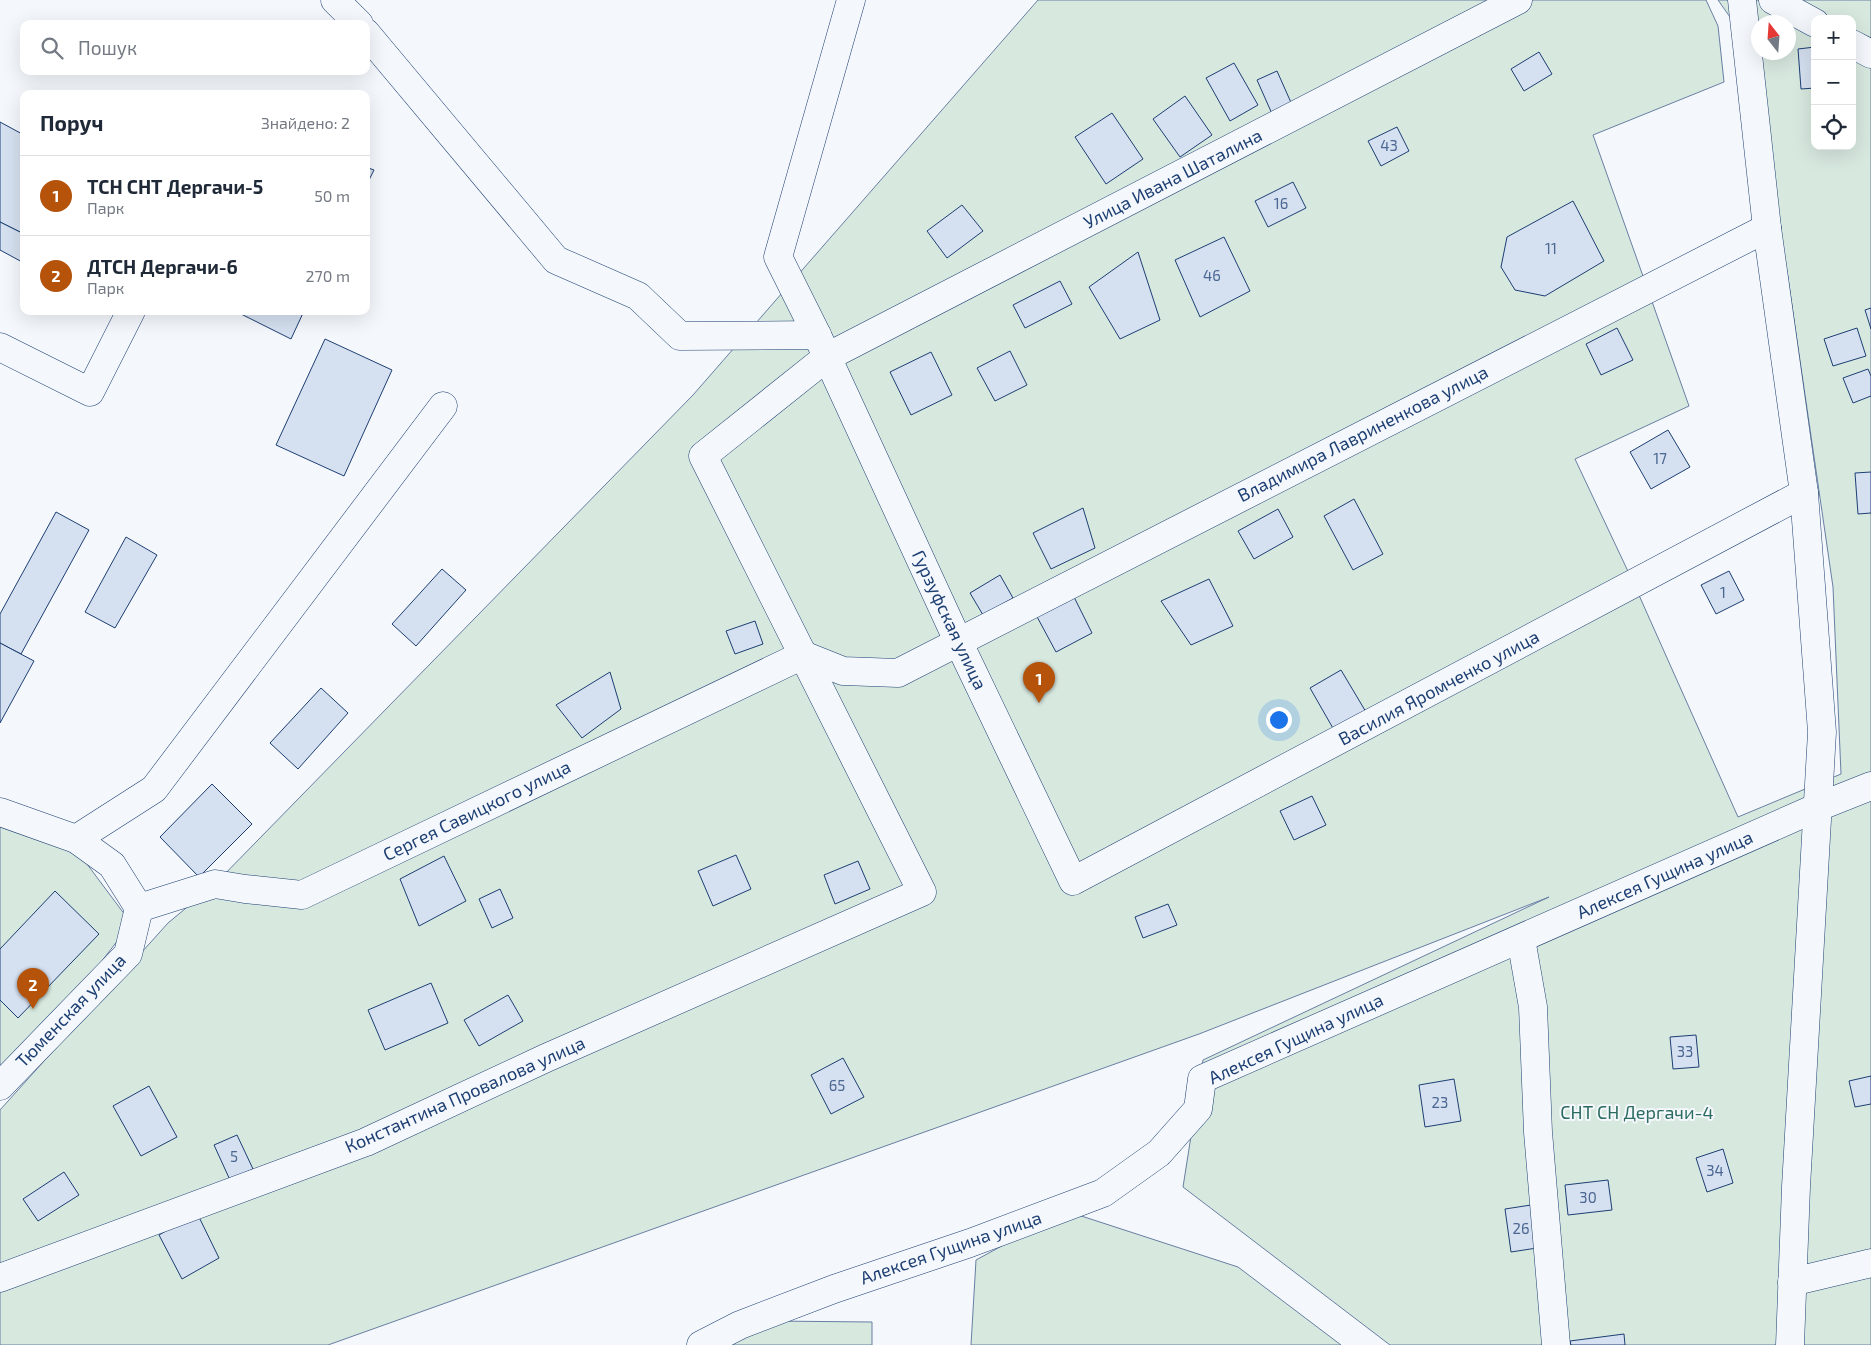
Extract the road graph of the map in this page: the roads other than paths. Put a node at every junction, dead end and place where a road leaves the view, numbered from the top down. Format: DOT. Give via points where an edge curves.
graph roads {
  1 [pos="335,0"];
  2 [pos="851,0"];
  3 [pos="1518,0"];
  4 [pos="1742,0"];
  5 [pos="1773,0"];
  6 [pos="355,20"];
  7 [pos="1811,21"];
  8 [pos="370,38"];
  9 [pos="1856,46"];
  10 [pos="1871,54"];
  11 [pos="1767,228"];
  12 [pos="129,315"];
  13 [pos="822,346"];
  14 [pos="0,348"];
  15 [pos="443,406"];
  16 [pos="1804,493"];
  17 [pos="958,641"];
  18 [pos="803,655"];
  19 [pos="1871,786"];
  20 [pos="1818,807"];
  21 [pos="0,812"];
  22 [pos="76,839"];
  23 [pos="1073,881"];
  24 [pos="138,908"];
  25 [pos="1521,939"];
  26 [pos="0,1086"];
  27 [pos="1871,1263"];
  28 [pos="0,1278"];
  29 [pos="1792,1282"];
  30 [pos="701,1345"];
  31 [pos="1556,1345"];
  32 [pos="1790,1345"];
  1 -- 6 [label="street"];
  2 -- 13 [label="street, Гурзуфская улица" via="778,256"];
  3 -- 13 [label="street, Улица Ивана Шаталина"];
  4 -- 11 [label="street"];
  5 -- 7 [label="street"];
  8 -- 13 [label="street" via="556,260 638,296 680,336"];
  9 -- 10 [label="street"];
  11 -- 16 [label="street"];
  11 -- 17 [label="street, Владимира Лавриненкова улица"];
  12 -- 14 [label="street" via="90,392"];
  13 -- 17 [label="street, Гурзуфская улица"];
  13 -- 18 [label="street, Улица Ивана Шаталина" via="703,456"];
  15 -- 22 [label="street" via="154,790"];
  16 -- 20 [label="street" via="1822,732"];
  16 -- 23 [label="street, Василия Яромченко улица"];
  17 -- 18 [label="street, Владимира Лавриненкова улица" via="898,674 843,672"];
  17 -- 23 [label="street, Гурзуфская улица"];
  18 -- 24 [label="street, Сергея Савицкого улица" via="302,895 215,884"];
  18 -- 28 [label="street, Константина Провалова улица" via="922,892 546,1058 366,1142"];
  19 -- 20 [label="street, Алексея Гущина улица"];
  20 -- 25 [label="street, Алексея Гущина улица"];
  20 -- 29 [label="street"];
  21 -- 22 [label="street"];
  22 -- 24 [label="street" via="112,865"];
  24 -- 26 [label="street, Тюменская улица" via="128,954"];
  25 -- 30 [label="street, Алексея Гущина улица" via="1202,1080 1198,1109 1159,1153 1103,1193 826,1292 740,1325"];
  25 -- 31 [label="street" via="1533,1007 1538,1132"];
  27 -- 29 [label="street"];
  29 -- 32 [label="street"];
}
